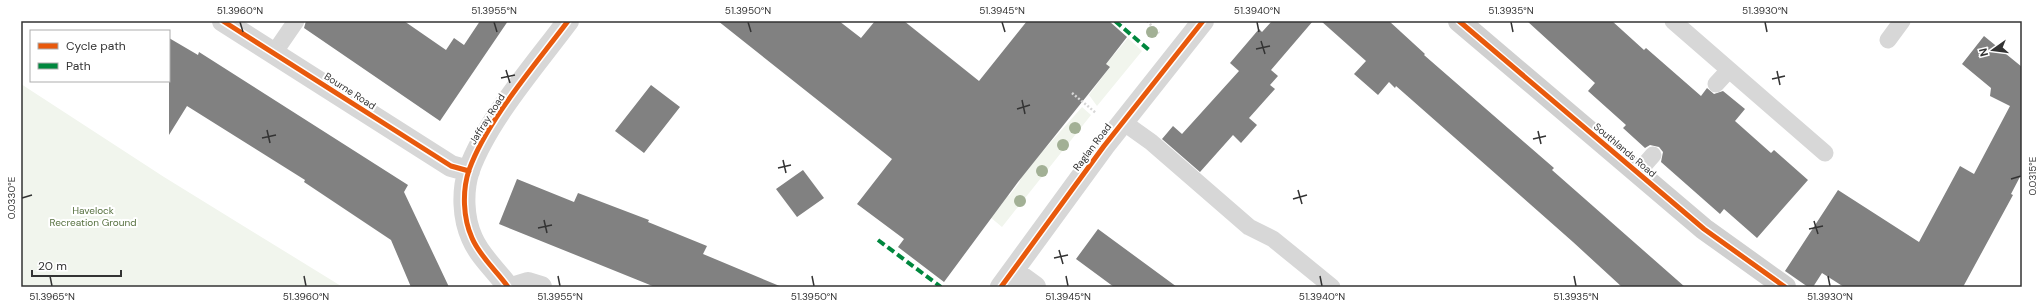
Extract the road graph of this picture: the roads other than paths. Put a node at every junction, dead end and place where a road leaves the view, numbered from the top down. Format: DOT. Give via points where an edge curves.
graph roads {
  1 [pos="224,21"];
  2 [pos="296,21"];
  3 [pos="568,21"];
  4 [pos="1203,21"];
  5 [pos="1459,21"];
  6 [pos="1673,21"];
  7 [pos="1902,21"];
  8 [pos="1888,40"];
  9 [pos="274,53"];
  10 [pos="1729,70"];
  11 [pos="1716,84"];
  12 [pos="1123,122"];
  13 [pos="1825,153"];
  14 [pos="1653,155"];
  15 [pos="468,171"];
  16 [pos="1638,172"];
  17 [pos="1007,279"];
  18 [pos="508,287"];
  19 [pos="515,287"];
  20 [pos="541,287"];
  21 [pos="1035,287"];
  22 [pos="1332,287"];
  23 [pos="1785,287"];
  1 -- 9 [label="street, Bourne Road"];
  2 -- 9 [label="lane"];
  3 -- 15 [label="street, Jaffray Road" via="506,104 477,150"];
  4 -- 12 [label="street, Raglan Road"];
  5 -- 16 [label="street, Southlands Road"];
  6 -- 10 [label="lane"];
  7 -- 8 [label="lane"];
  9 -- 15 [label="street, Bourne Road" via="451,166"];
  10 -- 11 [label="lane"];
  10 -- 13 [label="lane"];
  12 -- 17 [label="street, Raglan Road"];
  12 -- 22 [label="lane" via="1151,142 1249,227 1273,239"];
  14 -- 16 [label="lane"];
  15 -- 18 [label="street, Jaffray Road" via="464,197 472,239 482,256"];
  16 -- 23 [label="street, Southlands Road" via="1704,229"];
  17 -- 21 [label="street"];
  19 -- 20 [label="street" via="528,283"];
}
